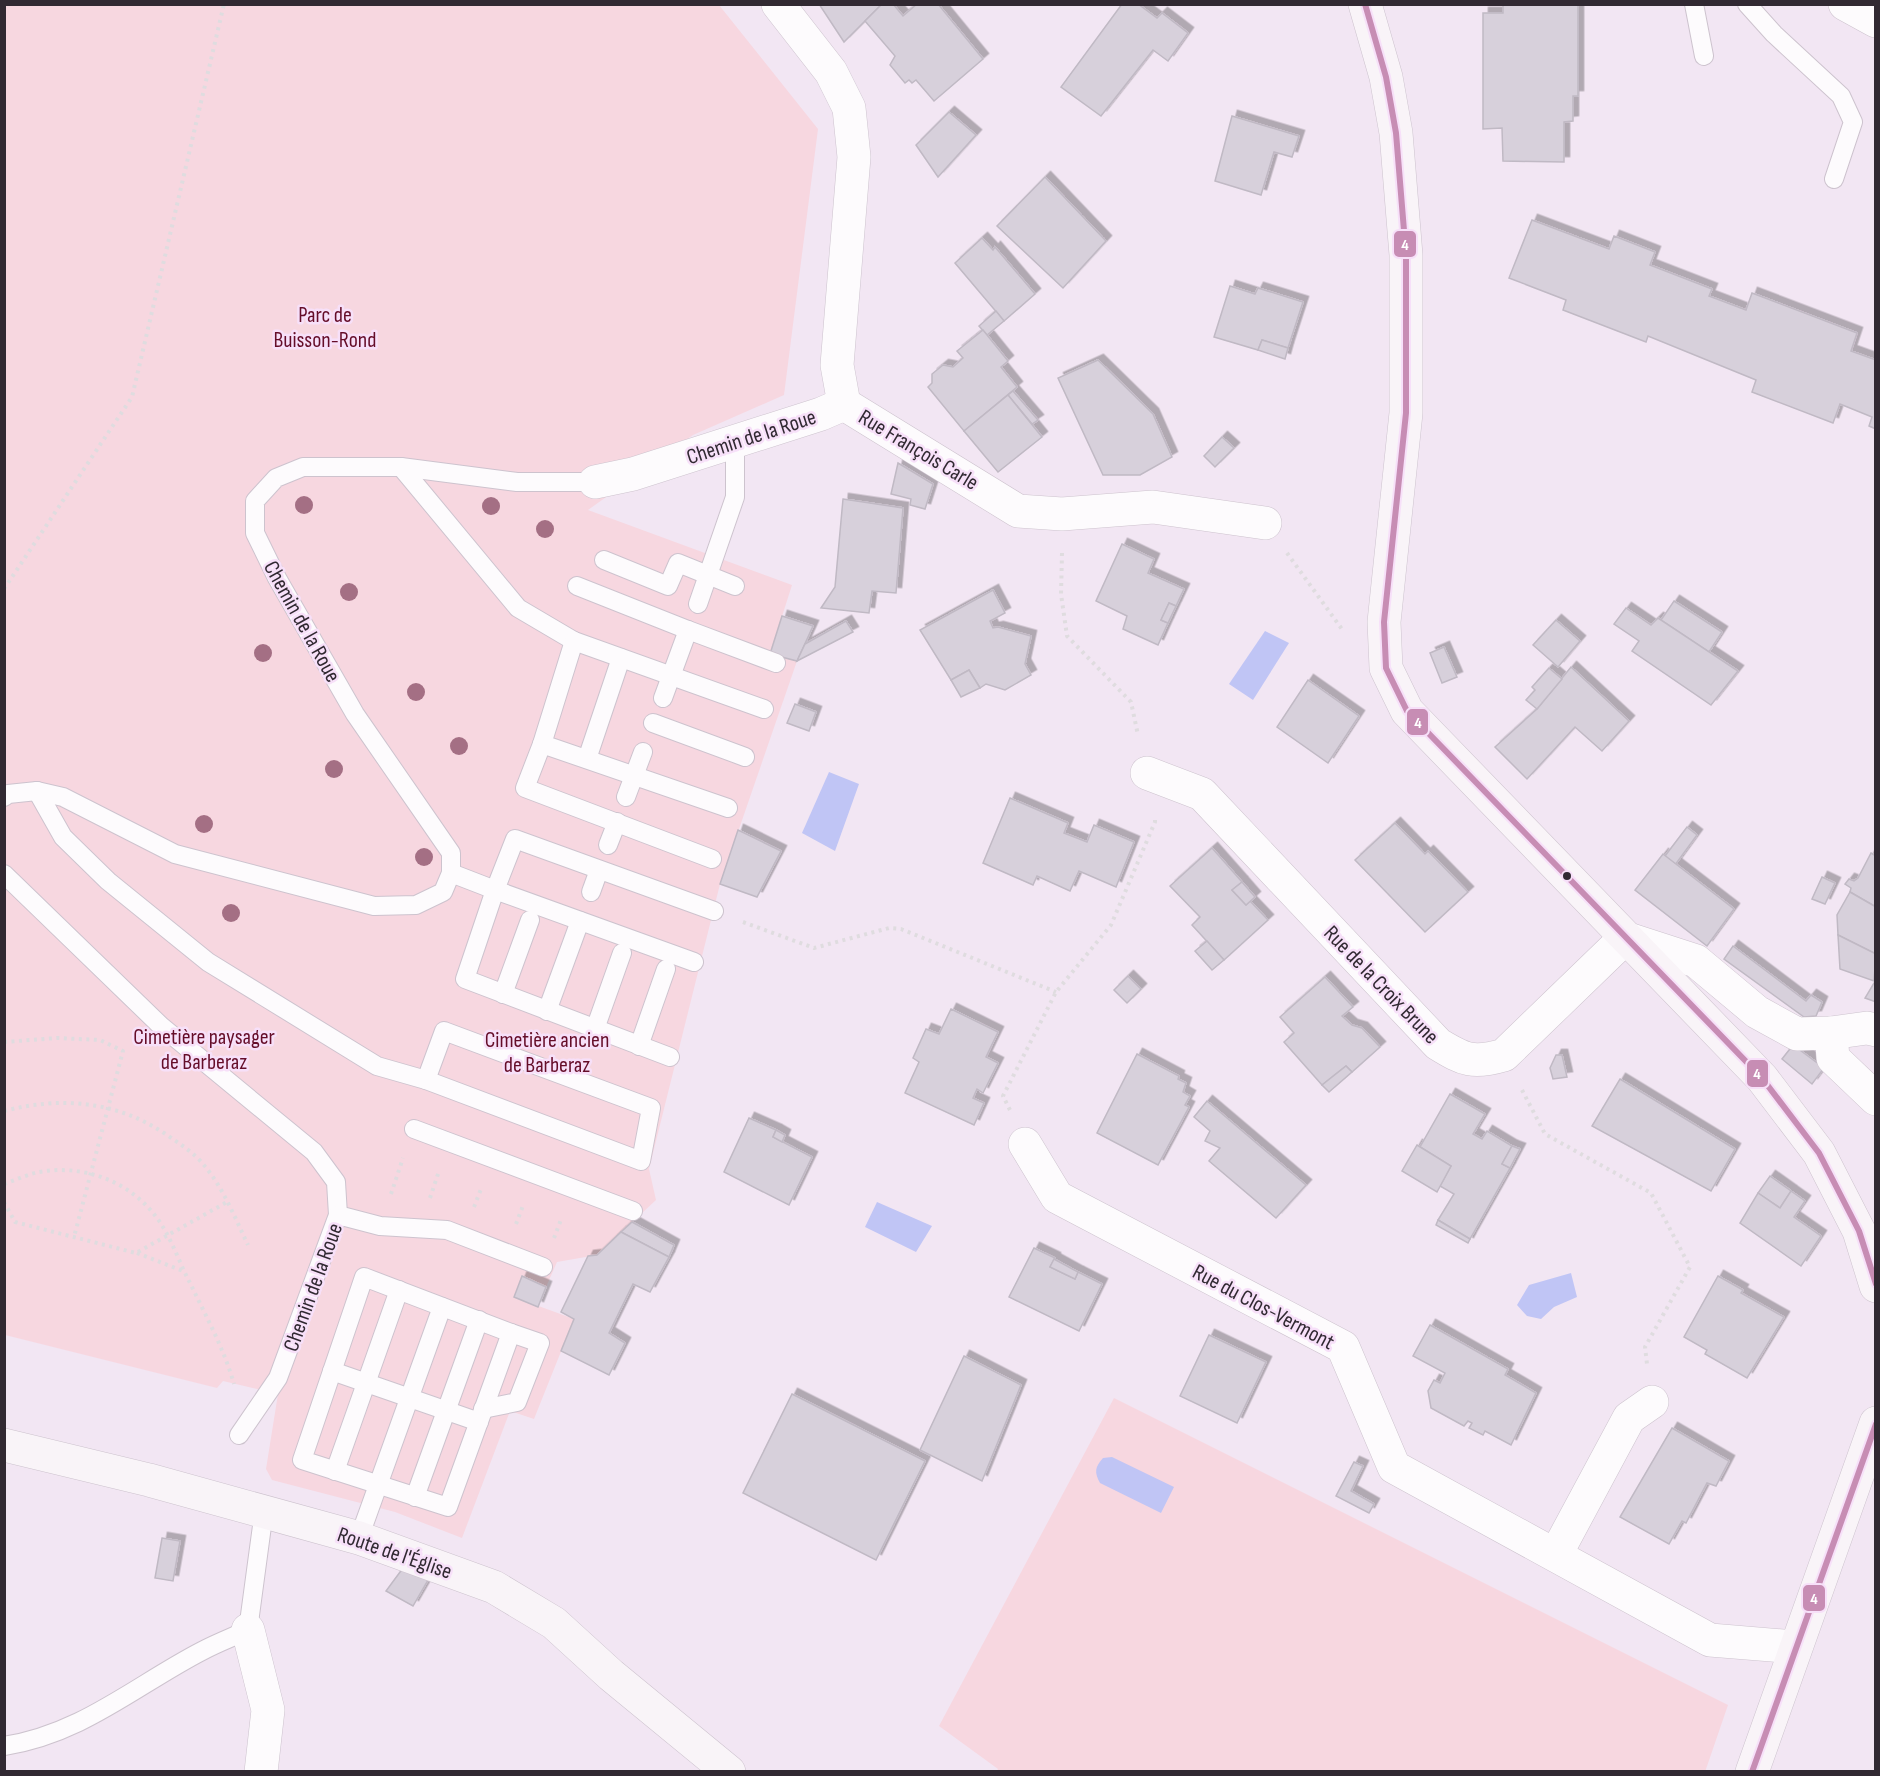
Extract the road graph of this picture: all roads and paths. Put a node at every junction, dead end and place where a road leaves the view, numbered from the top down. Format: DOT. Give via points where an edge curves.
graph roads {
  1 [pos="778,4"];
  2 [pos="1365,4"];
  3 [pos="1694,4"];
  4 [pos="1747,4"];
  5 [pos="1845,4"];
  6 [pos="224,5"];
  7 [pos="1875,21"];
  8 [pos="1704,56"];
  9 [pos="1834,179"];
  10 [pos="844,404"];
  11 [pos="735,440"];
  12 [pos="401,467"];
  13 [pos="595,482"];
  14 [pos="1062,514"];
  15 [pos="1265,523"];
  16 [pos="604,560"];
  17 [pos="708,575"];
  18 [pos="577,586"];
  19 [pos="735,586"];
  20 [pos="4,589"];
  21 [pos="698,604"];
  22 [pos="688,630"];
  23 [pos="574,641"];
  24 [pos="621,658"];
  25 [pos="776,663"];
  26 [pos="1386,668"];
  27 [pos="671,675"];
  28 [pos="663,698"];
  29 [pos="764,709"];
  30 [pos="653,723"];
  31 [pos="542,744"];
  32 [pos="643,752"];
  33 [pos="745,757"];
  34 [pos="587,759"];
  35 [pos="1148,773"];
  36 [pos="634,776"];
  37 [pos="37,791"];
  38 [pos="4,797"];
  39 [pos="626,797"];
  40 [pos="728,808"];
  41 [pos="617,822"];
  42 [pos="608,845"];
  43 [pos="712,859"];
  44 [pos="599,870"];
  45 [pos="451,873"];
  46 [pos="4,874"];
  47 [pos="495,890"];
  48 [pos="591,892"];
  49 [pos="714,911"];
  50 [pos="530,920"];
  51 [pos="580,921"];
  52 [pos="1625,938"];
  53 [pos="622,953"];
  54 [pos="694,962"];
  55 [pos="666,969"];
  56 [pos="1056,992"];
  57 [pos="503,994"];
  58 [pos="547,1011"];
  59 [pos="595,1029"];
  60 [pos="1875,1030"];
  61 [pos="1831,1033"];
  62 [pos="4,1042"];
  63 [pos="639,1046"];
  64 [pos="1504,1054"];
  65 [pos="670,1057"];
  66 [pos="421,1078"];
  67 [pos="1875,1099"];
  68 [pos="108,1106"];
  69 [pos="4,1111"];
  70 [pos="414,1129"];
  71 [pos="1025,1144"];
  72 [pos="91,1173"];
  73 [pos="4,1184"];
  74 [pos="390,1195"];
  75 [pos="4,1202"];
  76 [pos="227,1202"];
  77 [pos="633,1211"];
  78 [pos="339,1215"];
  79 [pos="167,1235"];
  80 [pos="74,1237"];
  81 [pos="248,1245"];
  82 [pos="136,1253"];
  83 [pos="543,1267"];
  84 [pos="184,1272"];
  85 [pos="1875,1286"];
  86 [pos="399,1290"];
  87 [pos="442,1306"];
  88 [pos="479,1320"];
  89 [pos="511,1333"];
  90 [pos="332,1371"];
  91 [pos="366,1382"];
  92 [pos="409,1397"];
  93 [pos="1652,1402"];
  94 [pos="447,1411"];
  95 [pos="481,1415"];
  96 [pos="1875,1423"];
  97 [pos="239,1436"];
  98 [pos="4,1445"];
  99 [pos="335,1471"];
  100 [pos="377,1484"];
  101 [pos="415,1497"];
  102 [pos="264,1511"];
  103 [pos="359,1538"];
  104 [pos="1556,1554"];
  105 [pos="248,1630"];
  106 [pos="1795,1647"];
  107 [pos="4,1746"];
  108 [pos="261,1772"];
  109 [pos="729,1772"];
  110 [pos="1752,1772"];
  1 -- 10 [label="street, Rue François Carle" via="831,72 849,108 854,157 837,365"];
  2 -- 26 [label="main road" via="1386,77 1396,133 1406,255 1406,413 1384,622"];
  3 -- 8 [label="lane"];
  4 -- 9 [label="lane" via="1841,96 1853,122"];
  5 -- 7 [label="street"];
  6 -- 20 [label="path" via="132,397"];
  10 -- 11 [label="street, Chemin de la Roue"];
  10 -- 14 [label="street, Rue François Carle" via="1018,511"];
  11 -- 13 [label="street, Chemin de la Roue" via="633,474"];
  11 -- 17 [label="lane" via="735,498"];
  12 -- 13 [label="lane, Chemin de la Roue" via="517,482"];
  12 -- 23 [label="lane" via="518,608"];
  12 -- 45 [label="lane, Chemin de la Roue" via="303,467 276,478 255,501 255,533 355,714 451,853"];
  14 -- 15 [label="street, Rue François Carle" via="1153,507"];
  14 -- 35 [label="path" via="1061,594 1067,636 1131,702"];
  15 -- 26 [label="path" via="1346,634"];
  16 -- 17 [label="lane" via="668,586 678,563"];
  17 -- 19 [label="lane"];
  17 -- 21 [label="lane"];
  18 -- 22 [label="lane"];
  22 -- 25 [label="lane"];
  22 -- 27 [label="lane"];
  23 -- 24 [label="lane"];
  23 -- 31 [label="lane"];
  24 -- 27 [label="lane"];
  24 -- 34 [label="lane"];
  26 -- 52 [label="main road" via="1407,711"];
  27 -- 28 [label="lane"];
  27 -- 29 [label="lane"];
  30 -- 33 [label="lane"];
  31 -- 34 [label="lane"];
  31 -- 41 [label="lane" via="525,788"];
  32 -- 36 [label="lane"];
  34 -- 36 [label="lane"];
  35 -- 56 [label="path" via="1155,822 1111,925"];
  35 -- 64 [label="street, Rue de la Croix Brune" via="1202,794 1438,1044 1462,1059 1483,1061"];
  36 -- 39 [label="lane"];
  36 -- 40 [label="lane"];
  37 -- 38 [label="lane"];
  37 -- 45 [label="lane" via="63,797 175,854 374,906 416,905 443,892"];
  37 -- 66 [label="lane" via="63,837 108,881 208,962 377,1066"];
  41 -- 42 [label="lane"];
  41 -- 43 [label="lane"];
  44 -- 47 [label="lane" via="515,839"];
  44 -- 48 [label="lane"];
  44 -- 49 [label="lane"];
  45 -- 47 [label="lane"];
  46 -- 78 [label="lane, Chemin de la Roue" via="161,1026 314,1152 336,1182"];
  47 -- 51 [label="lane"];
  47 -- 57 [label="lane" via="465,980"];
  49 -- 56 [label="path" via="814,948 889,928 901,929"];
  50 -- 57 [label="lane"];
  51 -- 54 [label="lane"];
  51 -- 58 [label="lane"];
  52 -- 61 [label="street" via="1696,961 1757,1012 1797,1034"];
  52 -- 64 [label="street"];
  52 -- 85 [label="main road" via="1762,1078 1820,1153 1859,1231"];
  53 -- 59 [label="lane"];
  55 -- 63 [label="lane"];
  56 -- 71 [label="path" via="1003,1096"];
  57 -- 58 [label="lane"];
  58 -- 59 [label="lane"];
  59 -- 63 [label="lane"];
  60 -- 61 [label="street"];
  61 -- 67 [label="street" via="1833,1058"];
  62 -- 68 [label="path" via="100,1040 123,1051"];
  63 -- 65 [label="lane"];
  64 -- 93 [label="path" via="1545,1134 1651,1193 1690,1267 1645,1347"];
  66 -- 66 [label="lane" via="444,1031 651,1108 641,1161"];
  68 -- 69 [label="path" via="68,1102"];
  68 -- 72 [label="path"];
  68 -- 76 [label="path" via="155,1127 187,1149 204,1165"];
  70 -- 74 [label="path"];
  70 -- 77 [label="lane"];
  71 -- 104 [label="street, Rue du Clos-Vermont" via="1057,1197 1343,1347 1394,1467"];
  72 -- 73 [label="path" via="38,1172"];
  72 -- 79 [label="path" via="137,1197"];
  72 -- 80 [label="path"];
  75 -- 80 [label="path" via="15,1222"];
  76 -- 79 [label="path"];
  76 -- 81 [label="path"];
  78 -- 83 [label="lane" via="380,1226 447,1230"];
  78 -- 97 [label="lane, Chemin de la Roue" via="278,1378"];
  79 -- 82 [label="path"];
  79 -- 84 [label="path"];
  80 -- 82 [label="path"];
  82 -- 84 [label="path"];
  84 -- 97 [label="path" via="234,1383"];
  86 -- 87 [label="lane"];
  86 -- 90 [label="lane" via="364,1277"];
  86 -- 91 [label="lane"];
  87 -- 88 [label="lane"];
  87 -- 92 [label="lane"];
  88 -- 89 [label="lane"];
  88 -- 94 [label="lane"];
  89 -- 95 [label="lane"];
  89 -- 95 [label="lane" via="540,1343 517,1402"];
  90 -- 91 [label="lane"];
  90 -- 99 [label="lane" via="302,1460"];
  91 -- 92 [label="lane"];
  91 -- 99 [label="lane"];
  92 -- 94 [label="lane"];
  92 -- 100 [label="lane"];
  93 -- 104 [label="street" via="1629,1418"];
  94 -- 95 [label="lane"];
  94 -- 101 [label="lane"];
  95 -- 101 [label="lane" via="448,1507"];
  96 -- 106 [label="main road"];
  98 -- 102 [label="main road, Route de l'Église"];
  99 -- 100 [label="lane"];
  100 -- 101 [label="lane"];
  100 -- 103 [label="lane"];
  102 -- 103 [label="main road, Route de l'Église"];
  102 -- 105 [label="lane"];
  103 -- 109 [label="main road, Route de l'Église" via="494,1587 554,1623"];
  104 -- 106 [label="street, Rue du Clos-Vermont" via="1710,1640"];
  105 -- 107 [label="lane" via="202,1651 118,1703 73,1725"];
  105 -- 108 [label="street" via="268,1710"];
  106 -- 110 [label="main road"];
}
